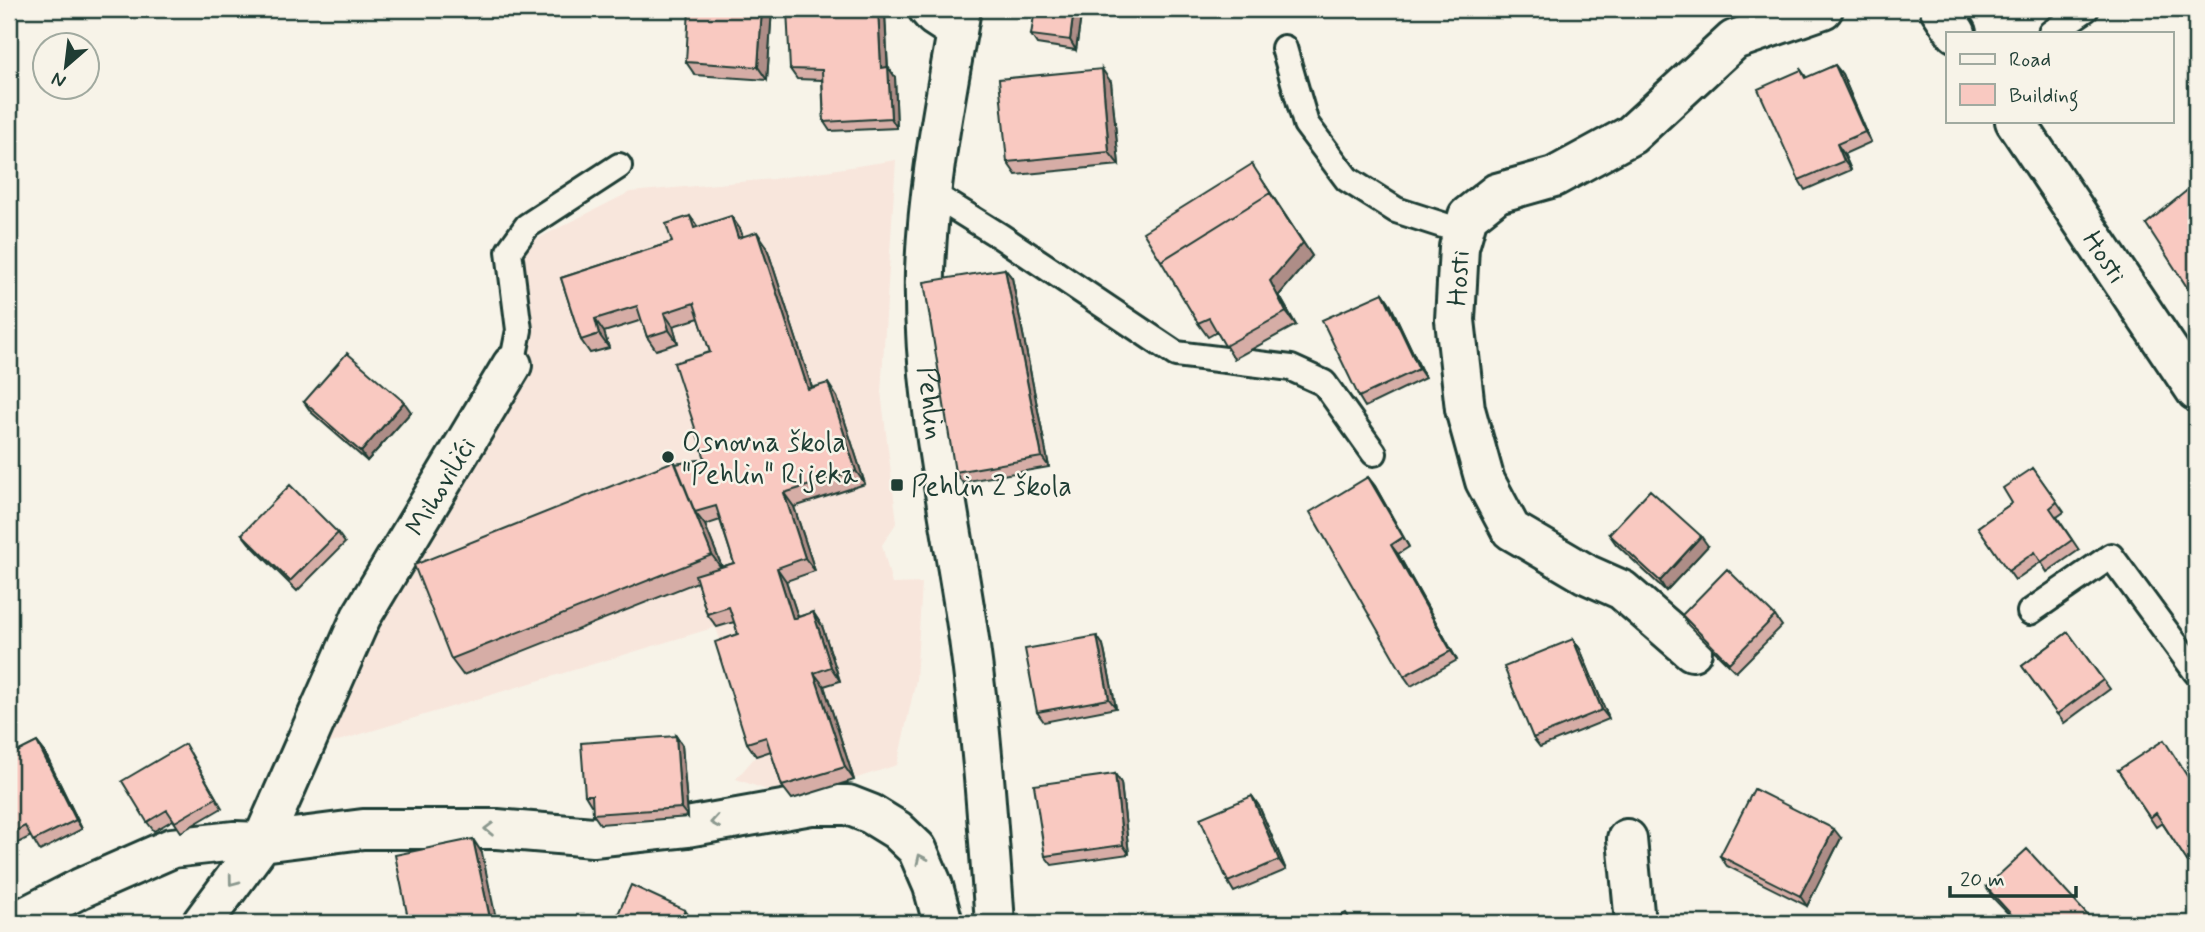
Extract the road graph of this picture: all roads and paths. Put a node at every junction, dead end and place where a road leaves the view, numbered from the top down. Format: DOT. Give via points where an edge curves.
graph roads {
  1 [pos="1823,9"];
  2 [pos="1940,9"];
  3 [pos="2086,9"];
  4 [pos="949,16"];
  5 [pos="1955,32"];
  6 [pos="2052,32"];
  7 [pos="1284,48"];
  8 [pos="2016,122"];
  9 [pos="619,166"];
  10 [pos="931,193"];
  11 [pos="1464,232"];
  12 [pos="512,365"];
  13 [pos="2196,391"];
  14 [pos="1374,453"];
  15 [pos="2030,612"];
  16 [pos="1692,651"];
  17 [pos="2196,672"];
  18 [pos="1627,839"];
  19 [pos="262,842"];
  20 [pos="13,923"];
  21 [pos="202,923"];
  22 [pos="943,923"];
  23 [pos="995,923"];
  24 [pos="1634,923"];
  1 -- 11 [label="street, Hosti" via="1734,40 1631,135 1554,177 1497,193 1468,216"];
  2 -- 5 [label="street"];
  3 -- 6 [label="lane"];
  4 -- 10 [label="street, Pehlin"];
  7 -- 11 [label="lane" via="1306,124 1347,179 1396,210"];
  8 -- 13 [label="street, Hosti"];
  9 -- 12 [label="lane, Mihovilići" via="527,226 509,251 519,330"];
  10 -- 14 [label="lane" via="1175,354 1292,368 1324,383"];
  10 -- 23 [label="street, Pehlin" via="925,272 927,360 969,638"];
  11 -- 16 [label="street, Hosti" via="1455,320 1465,409 1485,481 1511,530 1622,590"];
  12 -- 19 [label="street, Mihovilići" via="361,617"];
  15 -- 17 [label="lane" via="2111,556"];
  18 -- 24 [label="street"];
  19 -- 20 [label="street" via="172,848"];
  19 -- 21 [label="street, Mihovilići, one-way"];
  22 -- 19 [label="street, one-way" via="917,849 897,830 848,806 811,805 687,827 593,837 497,829 363,829"];
}
